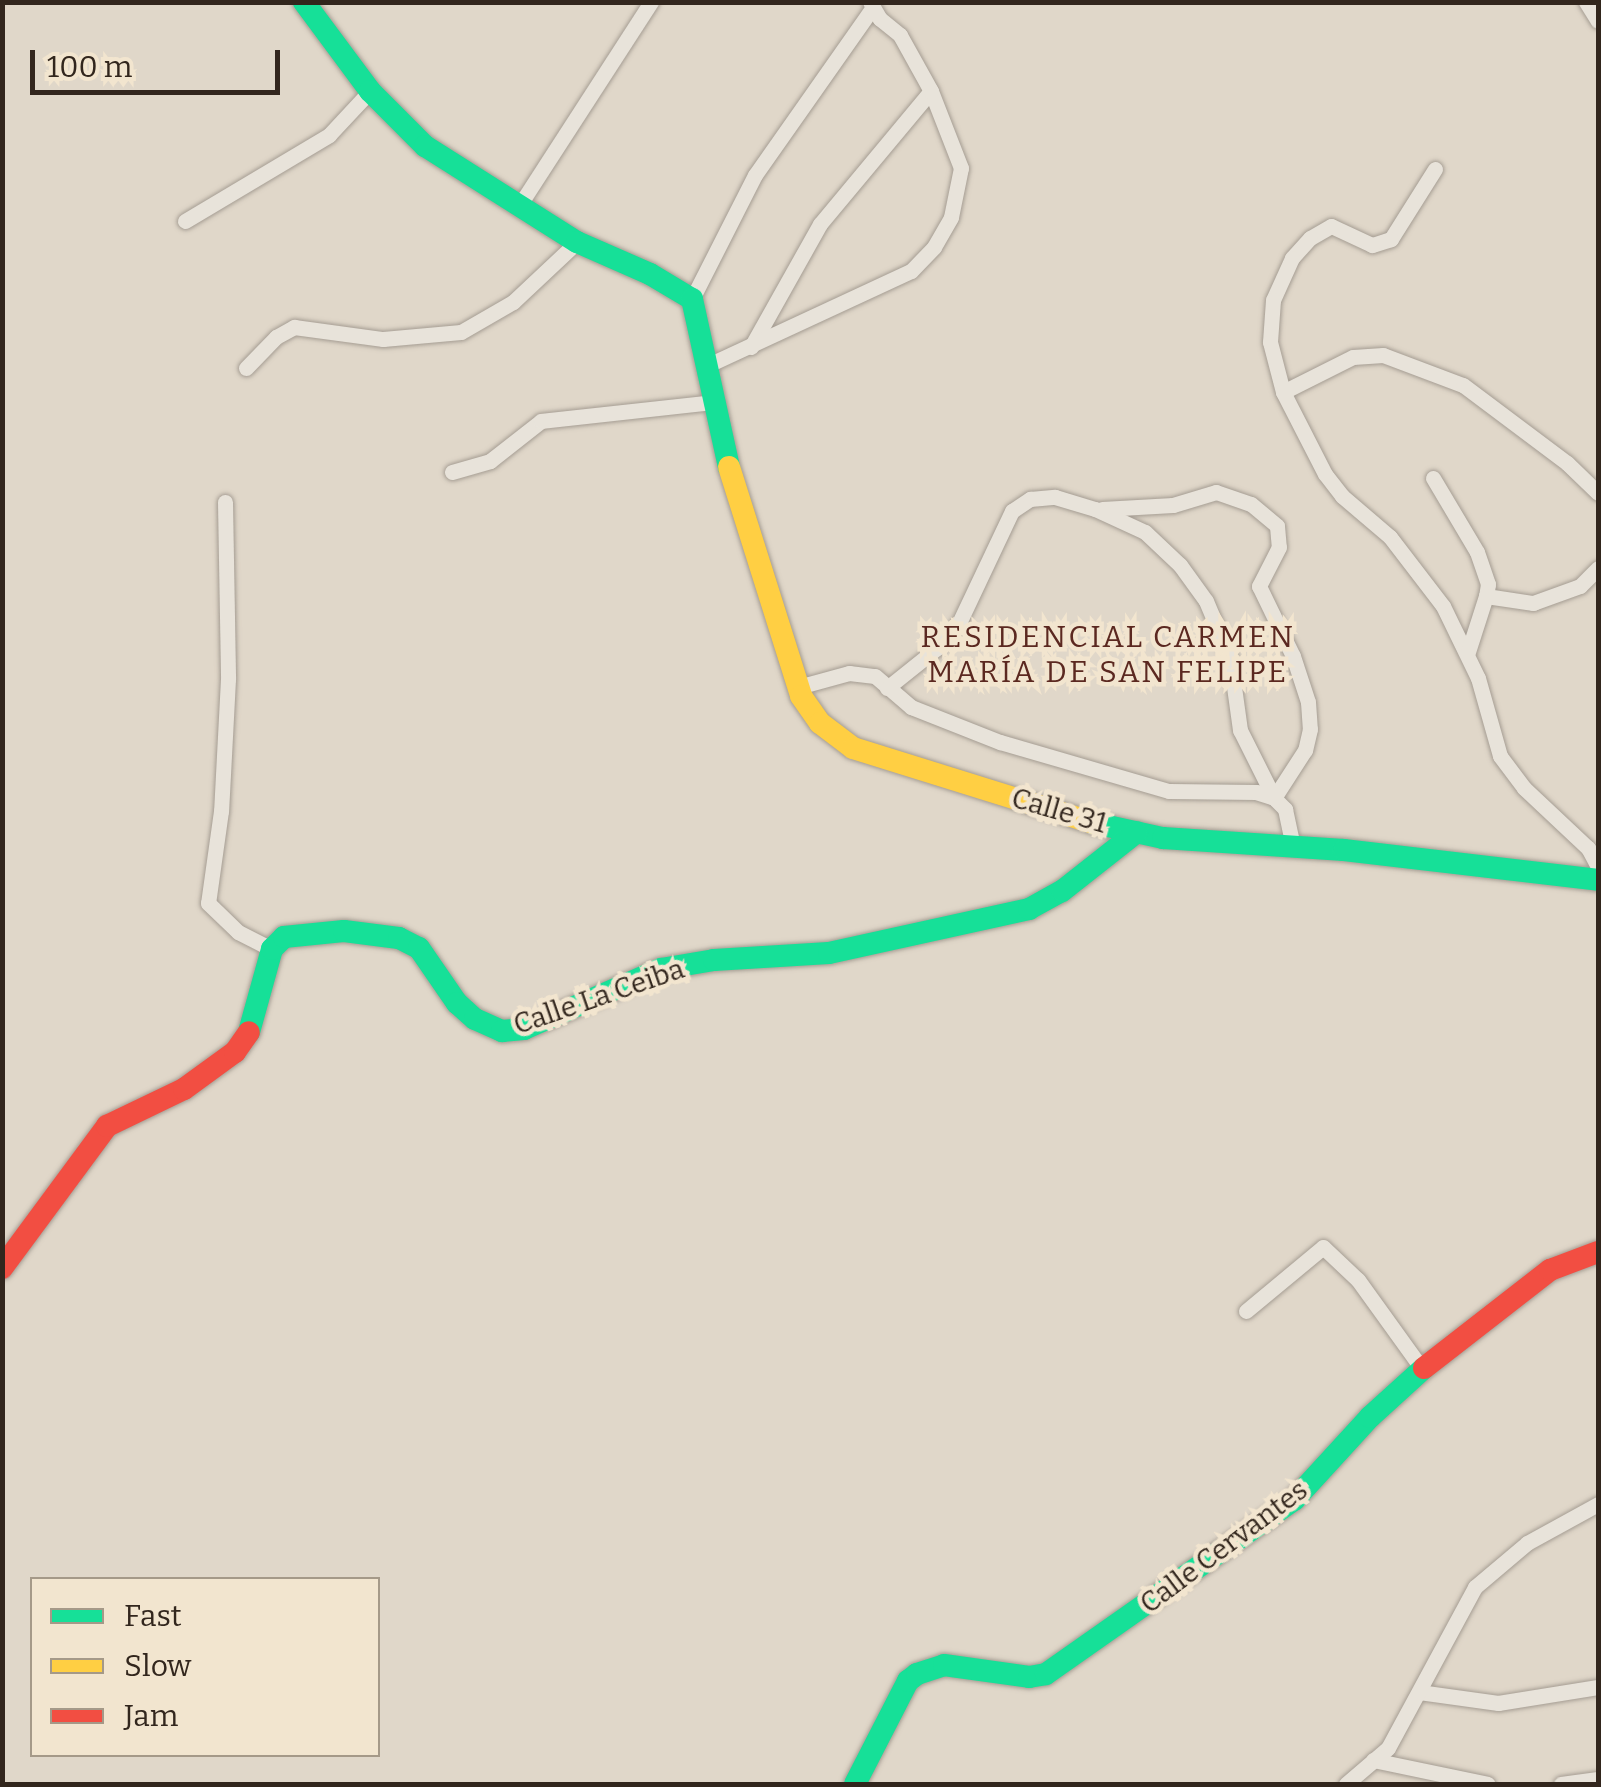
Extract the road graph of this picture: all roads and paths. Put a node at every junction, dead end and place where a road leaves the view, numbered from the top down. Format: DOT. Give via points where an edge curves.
graph roads {
  1 [pos="304,2"];
  2 [pos="651,2"];
  3 [pos="1586,2"];
  4 [pos="872,5"];
  5 [pos="1598,21"];
  6 [pos="370,91"];
  7 [pos="931,91"];
  8 [pos="1435,169"];
  9 [pos="519,206"];
  10 [pos="184,221"];
  11 [pos="577,242"];
  12 [pos="692,299"];
  13 [pos="751,347"];
  14 [pos="706,366"];
  15 [pos="246,368"];
  16 [pos="1283,392"];
  17 [pos="714,402"];
  18 [pos="452,472"];
  19 [pos="1434,478"];
  20 [pos="1598,493"];
  21 [pos="225,502"];
  22 [pos="1095,509"];
  23 [pos="1598,568"];
  24 [pos="1486,596"];
  25 [pos="1468,652"];
  26 [pos="798,686"];
  27 [pos="887,688"];
  28 [pos="1274,798"];
  29 [pos="1137,832"];
  30 [pos="1293,846"];
  31 [pos="1598,866"];
  32 [pos="1598,880"];
  33 [pos="272,950"];
  34 [pos="1598,1252"];
  35 [pos="2,1268"];
  36 [pos="1246,1312"];
  37 [pos="1423,1370"];
  38 [pos="1598,1504"];
  39 [pos="1598,1687"];
  40 [pos="1419,1692"];
  41 [pos="1373,1760"];
  42 [pos="1598,1779"];
  43 [pos="855,1784"];
  44 [pos="1346,1784"];
  45 [pos="1488,1784"];
  46 [pos="1561,1784"];
  1 -- 6 [label="street"];
  2 -- 9 [label="street"];
  3 -- 5 [label="street"];
  4 -- 7 [label="street" via="900,35"];
  4 -- 12 [label="street" via="755,175"];
  6 -- 9 [label="street" via="425,146"];
  6 -- 10 [label="street" via="329,135"];
  7 -- 13 [label="street" via="820,224"];
  7 -- 13 [label="street" via="961,168 951,217 934,247 882,288"];
  8 -- 16 [label="street" via="1391,239 1372,246 1331,226 1292,258 1272,300 1270,342"];
  9 -- 11 [label="street"];
  11 -- 12 [label="street"];
  11 -- 15 [label="street" via="513,302 461,332 383,339 294,327"];
  12 -- 14 [label="street, Calle 31"];
  13 -- 14 [label="street"];
  14 -- 17 [label="street, Calle 31"];
  16 -- 20 [label="street" via="1353,356 1382,355 1463,385"];
  16 -- 25 [label="street" via="1325,474 1390,537 1443,606"];
  17 -- 18 [label="street" via="541,421 490,461"];
  17 -- 26 [label="street, Calle 31"];
  19 -- 24 [label="street" via="1477,552"];
  21 -- 33 [label="street" via="228,679 208,902 238,932"];
  22 -- 27 [label="street" via="1055,497 1030,498 1012,510 959,623"];
  22 -- 28 [label="street" via="1145,532 1206,601 1230,658 1240,730"];
  22 -- 28 [label="street" via="1173,506 1216,492 1241,499 1277,526 1280,547 1259,586 1293,656 1310,729 1306,750"];
  23 -- 24 [label="street" via="1580,586 1533,603"];
  24 -- 25 [label="street"];
  25 -- 31 [label="street" via="1500,756"];
  26 -- 27 [label="street" via="848,672 875,676"];
  26 -- 29 [label="street, Calle 31" via="820,723 853,748"];
  27 -- 28 [label="street" via="936,720 1169,791"];
  28 -- 30 [label="street" via="1285,809"];
  29 -- 30 [label="street, Calle 31"];
  29 -- 33 [label="street, Calle La Ceiba" via="1029,909 829,953 661,969 524,1029 502,1031 475,1019 418,948 399,938 304,932 284,937"];
  30 -- 32 [label="street, Calle 31"];
  33 -- 35 [label="street" via="254,1025 235,1052 184,1089 107,1126"];
  34 -- 37 [label="street, Calle Cervantes" via="1550,1270"];
  36 -- 37 [label="street" via="1324,1247 1358,1280"];
  37 -- 43 [label="street, Calle Cervantes" via="1294,1500 1046,1674 944,1665 917,1674"];
  38 -- 40 [label="street" via="1527,1544 1475,1587"];
  39 -- 40 [label="street" via="1498,1703"];
  40 -- 41 [label="street" via="1388,1748"];
  41 -- 44 [label="street"];
  41 -- 45 [label="street"];
  42 -- 46 [label="street"];
}
